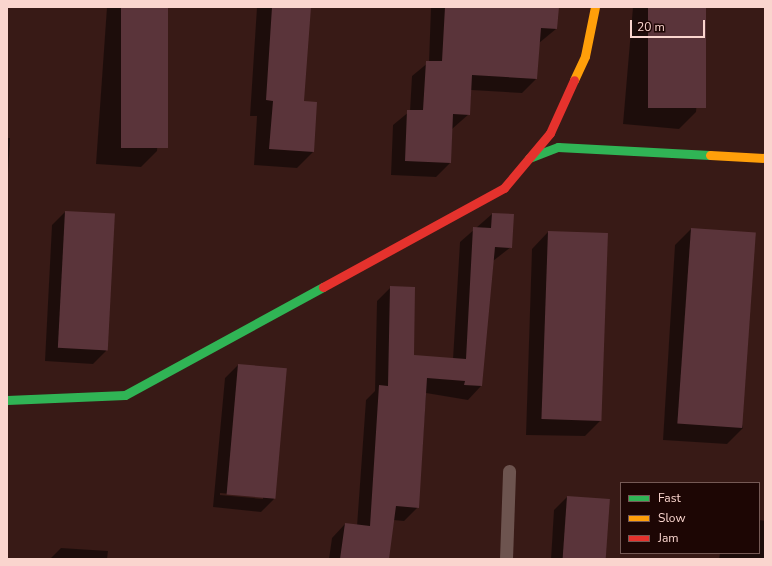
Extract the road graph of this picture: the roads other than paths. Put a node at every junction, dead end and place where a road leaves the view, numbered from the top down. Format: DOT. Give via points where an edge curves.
graph roads {
  1 [pos="595,7"];
  2 [pos="765,158"];
  3 [pos="528,159"];
  4 [pos="7,400"];
  5 [pos="509,471"];
  6 [pos="506,559"];
  1 -- 3 [label="street" via="586,56 550,133"];
  2 -- 3 [label="street" via="558,148"];
  3 -- 4 [label="street" via="504,188 125,395"];
  5 -- 6 [label="lane"];
}
